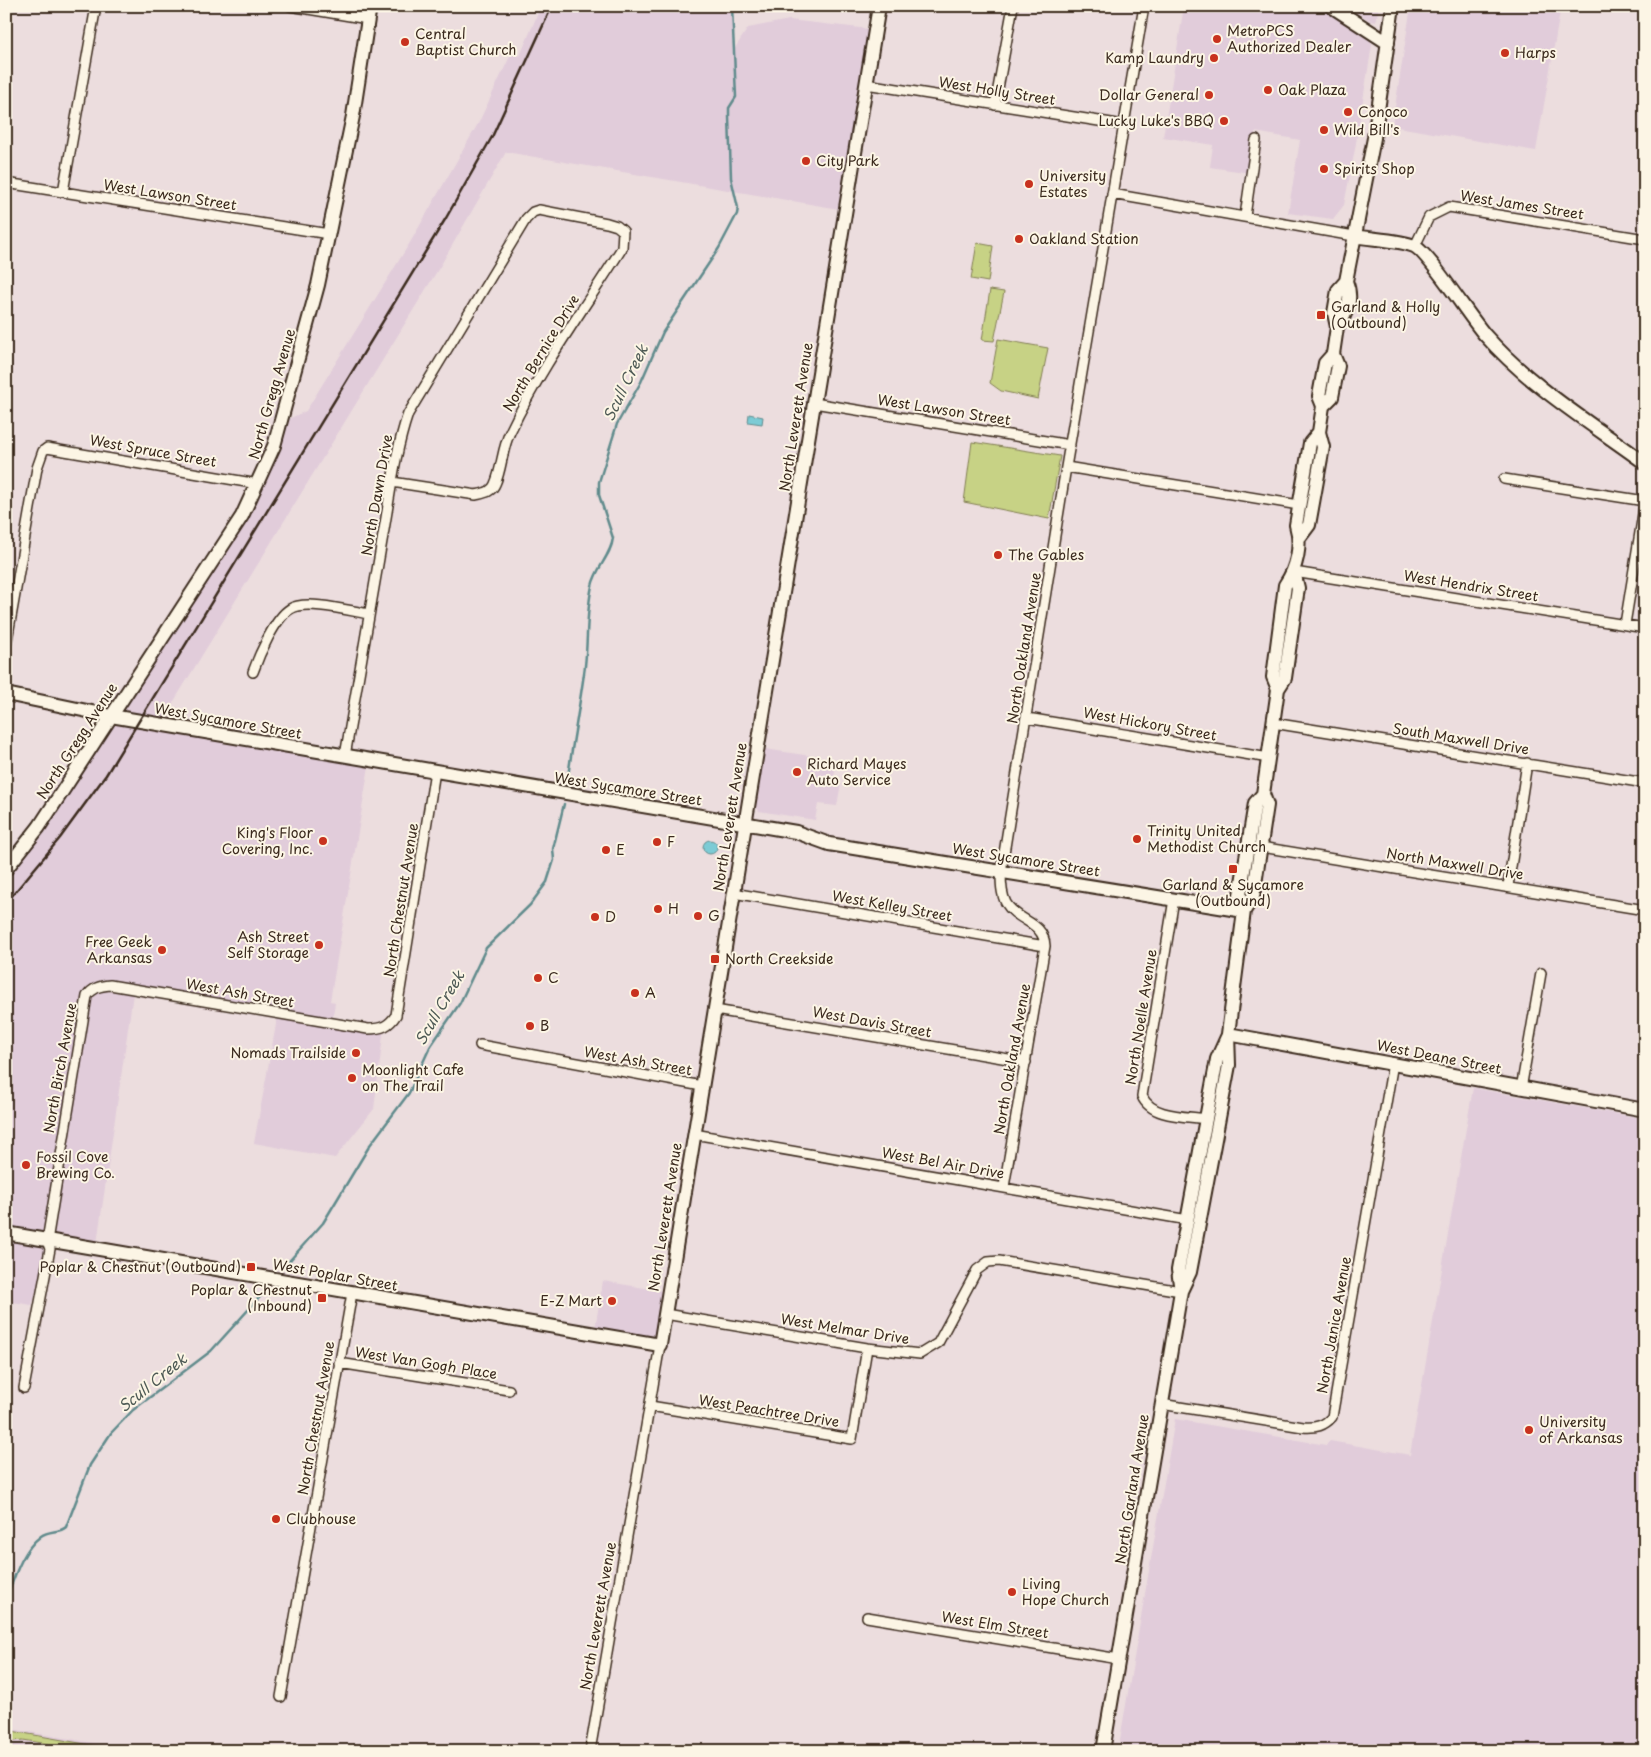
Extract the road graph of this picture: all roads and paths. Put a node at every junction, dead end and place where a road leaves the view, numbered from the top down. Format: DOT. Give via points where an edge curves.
graph roads {
  1 [pos="96,6"];
  2 [pos="290,6"];
  3 [pos="370,6"];
  4 [pos="879,6"];
  5 [pos="1013,6"];
  6 [pos="1144,6"];
  7 [pos="1331,6"];
  8 [pos="1393,6"];
  9 [pos="368,20"];
  10 [pos="1388,43"];
  11 [pos="866,84"];
  12 [pos="995,105"];
  13 [pos="1124,125"];
  14 [pos="1256,140"];
  15 [pos="6,182"];
  16 [pos="62,192"];
  17 [pos="1112,194"];
  18 [pos="1245,216"];
  19 [pos="623,231"];
  20 [pos="330,234"];
  21 [pos="1354,236"];
  22 [pos="1645,239"];
  23 [pos="1415,246"];
  24 [pos="814,403"];
  25 [pos="1319,432"];
  26 [pos="1070,445"];
  27 [pos="1645,463"];
  28 [pos="1066,467"];
  29 [pos="1504,479"];
  30 [pos="392,482"];
  31 [pos="258,484"];
  32 [pos="1645,501"];
  33 [pos="1299,505"];
  34 [pos="1300,537"];
  35 [pos="1294,572"];
  36 [pos="369,614"];
  37 [pos="1624,624"];
  38 [pos="1645,628"];
  39 [pos="6,646"];
  40 [pos="253,672"];
  41 [pos="6,694"];
  42 [pos="111,716"];
  43 [pos="1027,718"];
  44 [pos="1274,723"];
  45 [pos="344,756"];
  46 [pos="1269,758"];
  47 [pos="1527,763"];
  48 [pos="435,771"];
  49 [pos="1645,783"];
  50 [pos="1264,794"];
  51 [pos="744,823"];
  52 [pos="1261,847"];
  53 [pos="6,869"];
  54 [pos="1001,872"];
  55 [pos="1508,886"];
  56 [pos="733,893"];
  57 [pos="1174,900"];
  58 [pos="1645,910"];
  59 [pos="1244,911"];
  60 [pos="1045,946"];
  61 [pos="1541,973"];
  62 [pos="92,990"];
  63 [pos="715,1010"];
  64 [pos="384,1027"];
  65 [pos="1228,1034"];
  66 [pos="480,1045"];
  67 [pos="1026,1062"];
  68 [pos="1393,1063"];
  69 [pos="702,1086"];
  70 [pos="1522,1088"];
  71 [pos="1645,1110"];
  72 [pos="1207,1120"];
  73 [pos="694,1134"];
  74 [pos="1004,1187"];
  75 [pos="1188,1220"];
  76 [pos="6,1233"];
  77 [pos="47,1241"];
  78 [pos="1181,1291"];
  79 [pos="352,1293"];
  80 [pos="665,1314"];
  81 [pos="660,1345"];
  82 [pos="867,1348"];
  83 [pos="339,1363"];
  84 [pos="24,1388"];
  85 [pos="509,1390"];
  86 [pos="1161,1404"];
  87 [pos="650,1406"];
  88 [pos="867,1616"];
  89 [pos="1119,1659"];
  90 [pos="281,1697"];
  91 [pos="590,1751"];
  92 [pos="1103,1751"];
  1 -- 16 [label="street"];
  2 -- 9 [label="street"];
  3 -- 9 [label="street, North Gregg Avenue"];
  4 -- 11 [label="street, North Leverett Avenue"];
  5 -- 12 [label="street"];
  6 -- 13 [label="street, North Oakland Avenue"];
  7 -- 10 [label="street"];
  8 -- 10 [label="street, North Garland Avenue"];
  9 -- 20 [label="street, North Gregg Avenue" via="354,116"];
  10 -- 21 [label="street, North Garland Avenue" via="1374,138"];
  11 -- 12 [label="street, West Holly Street"];
  11 -- 24 [label="street, North Leverett Avenue"];
  12 -- 13 [label="street, West Holly Street"];
  13 -- 17 [label="street, North Oakland Avenue"];
  14 -- 18 [label="street"];
  15 -- 16 [label="street, West Lawson Street"];
  16 -- 20 [label="street, West Lawson Street"];
  17 -- 18 [label="street"];
  17 -- 26 [label="street, North Oakland Avenue"];
  18 -- 21 [label="street"];
  19 -- 30 [label="street, North Bernice Drive" via="622,248 511,430 495,485 488,492 476,495"];
  19 -- 30 [label="street, North Dawn Drive" via="606,223 539,210 526,219 408,414 399,440"];
  20 -- 31 [label="street, North Gregg Avenue" via="282,422"];
  21 -- 23 [label="street"];
  21 -- 25 [label="street, North Garland Avenue" via="1346,281 1338,290 1334,313 1337,327 1333,354 1338,366 1332,398 1323,406"];
  22 -- 23 [label="street, West James Street" via="1449,207 1430,216"];
  23 -- 27 [label="street" via="1432,262 1463,309 1512,362 1558,402"];
  24 -- 26 [label="street, West Lawson Street"];
  24 -- 51 [label="street, North Leverett Avenue"];
  25 -- 33 [label="street, North Garland Avenue" via="1310,443"];
  25 -- 34 [label="street, North Garland Avenue" via="1323,447 1309,525"];
  26 -- 28 [label="street, North Oakland Avenue"];
  28 -- 33 [label="street"];
  28 -- 43 [label="street, North Oakland Avenue"];
  29 -- 32 [label="street"];
  30 -- 36 [label="street, North Dawn Drive"];
  31 -- 39 [label="street, West Spruce Street" via="88,454 43,450"];
  31 -- 42 [label="street, North Gregg Avenue" via="242,516"];
  32 -- 37 [label="street"];
  33 -- 34 [label="street, North Garland Avenue" via="1296,524"];
  34 -- 35 [label="street, North Garland Avenue"];
  35 -- 37 [label="street, West Hendrix Street"];
  35 -- 44 [label="street, North Garland Avenue" via="1298,588 1285,678 1278,689"];
  36 -- 40 [label="street" via="321,606 290,608 259,654"];
  36 -- 45 [label="street, North Dawn Drive"];
  37 -- 38 [label="street, West Hendrix Street"];
  41 -- 42 [label="street, West Sycamore Street"];
  42 -- 45 [label="street, West Sycamore Street"];
  42 -- 53 [label="street, North Gregg Avenue" via="39,827"];
  43 -- 46 [label="street, West Hickory Street"];
  43 -- 54 [label="street, North Oakland Avenue"];
  44 -- 46 [label="street, North Garland Avenue"];
  44 -- 47 [label="street, South Maxwell Drive"];
  45 -- 48 [label="street, West Sycamore Street"];
  46 -- 50 [label="street, North Garland Avenue"];
  47 -- 49 [label="street, South Maxwell Drive"];
  47 -- 55 [label="street"];
  48 -- 51 [label="street, West Sycamore Street"];
  48 -- 64 [label="street, North Chestnut Avenue" via="396,1015"];
  50 -- 52 [label="street, North Garland Avenue" via="1267,805"];
  50 -- 59 [label="street, North Garland Avenue" via="1255,803 1240,895"];
  51 -- 54 [label="street, West Sycamore Street" via="796,832 829,844"];
  51 -- 56 [label="street, North Leverett Avenue"];
  52 -- 55 [label="street, North Maxwell Drive"];
  52 -- 59 [label="street, North Garland Avenue" via="1253,897"];
  54 -- 57 [label="street, West Sycamore Street"];
  54 -- 60 [label="street, North Oakland Avenue" via="1005,902 1014,913 1040,928"];
  55 -- 58 [label="street, North Maxwell Drive"];
  56 -- 60 [label="street, West Kelley Street"];
  56 -- 63 [label="street, North Leverett Avenue"];
  57 -- 59 [label="street, West Sycamore Street"];
  57 -- 72 [label="street, North Noelle Avenue" via="1142,1096 1153,1110"];
  59 -- 65 [label="street, North Garland Avenue"];
  60 -- 67 [label="street, North Oakland Avenue"];
  61 -- 70 [label="street"];
  62 -- 64 [label="street, West Ash Street" via="110,985 368,1029"];
  62 -- 77 [label="street, North Birch Avenue" via="84,1005"];
  63 -- 67 [label="street, West Davis Street"];
  63 -- 69 [label="street, North Leverett Avenue"];
  65 -- 68 [label="street, West Deane Street"];
  65 -- 72 [label="street, North Garland Avenue" via="1217,1059"];
  65 -- 78 [label="street, North Garland Avenue" via="1230,1061 1220,1124 1190,1272"];
  66 -- 69 [label="street, West Ash Street"];
  67 -- 74 [label="street, North Oakland Avenue"];
  68 -- 70 [label="street, West Deane Street"];
  68 -- 86 [label="street, North Janice Avenue" via="1332,1417 1326,1424 1315,1428"];
  69 -- 73 [label="street, North Leverett Avenue"];
  70 -- 71 [label="street, West Deane Street"];
  72 -- 75 [label="street, North Garland Avenue"];
  73 -- 74 [label="street, West Bel Air Drive"];
  73 -- 80 [label="street, North Leverett Avenue"];
  74 -- 75 [label="street, West Bel Air Drive"];
  75 -- 78 [label="street, North Garland Avenue" via="1178,1270"];
  76 -- 77 [label="street, West Poplar Street"];
  77 -- 79 [label="street, West Poplar Street"];
  77 -- 84 [label="street, North Birch Avenue" via="50,1249"];
  78 -- 82 [label="street, West Melmar Drive" via="999,1261 988,1262 970,1281 938,1342 920,1354"];
  78 -- 86 [label="street, North Garland Avenue"];
  79 -- 81 [label="street, West Poplar Street"];
  79 -- 83 [label="street, North Chestnut Avenue"];
  80 -- 81 [label="street, North Leverett Avenue"];
  80 -- 82 [label="street, West Melmar Drive"];
  81 -- 87 [label="street, North Leverett Avenue"];
  82 -- 87 [label="street, West Peachtree Drive" via="852,1438"];
  83 -- 85 [label="street, West Van Gogh Place"];
  83 -- 90 [label="street, North Chestnut Avenue"];
  86 -- 89 [label="street, North Garland Avenue"];
  87 -- 91 [label="street, North Leverett Avenue"];
  88 -- 89 [label="street, West Elm Street"];
  89 -- 92 [label="street, North Garland Avenue"];
}
